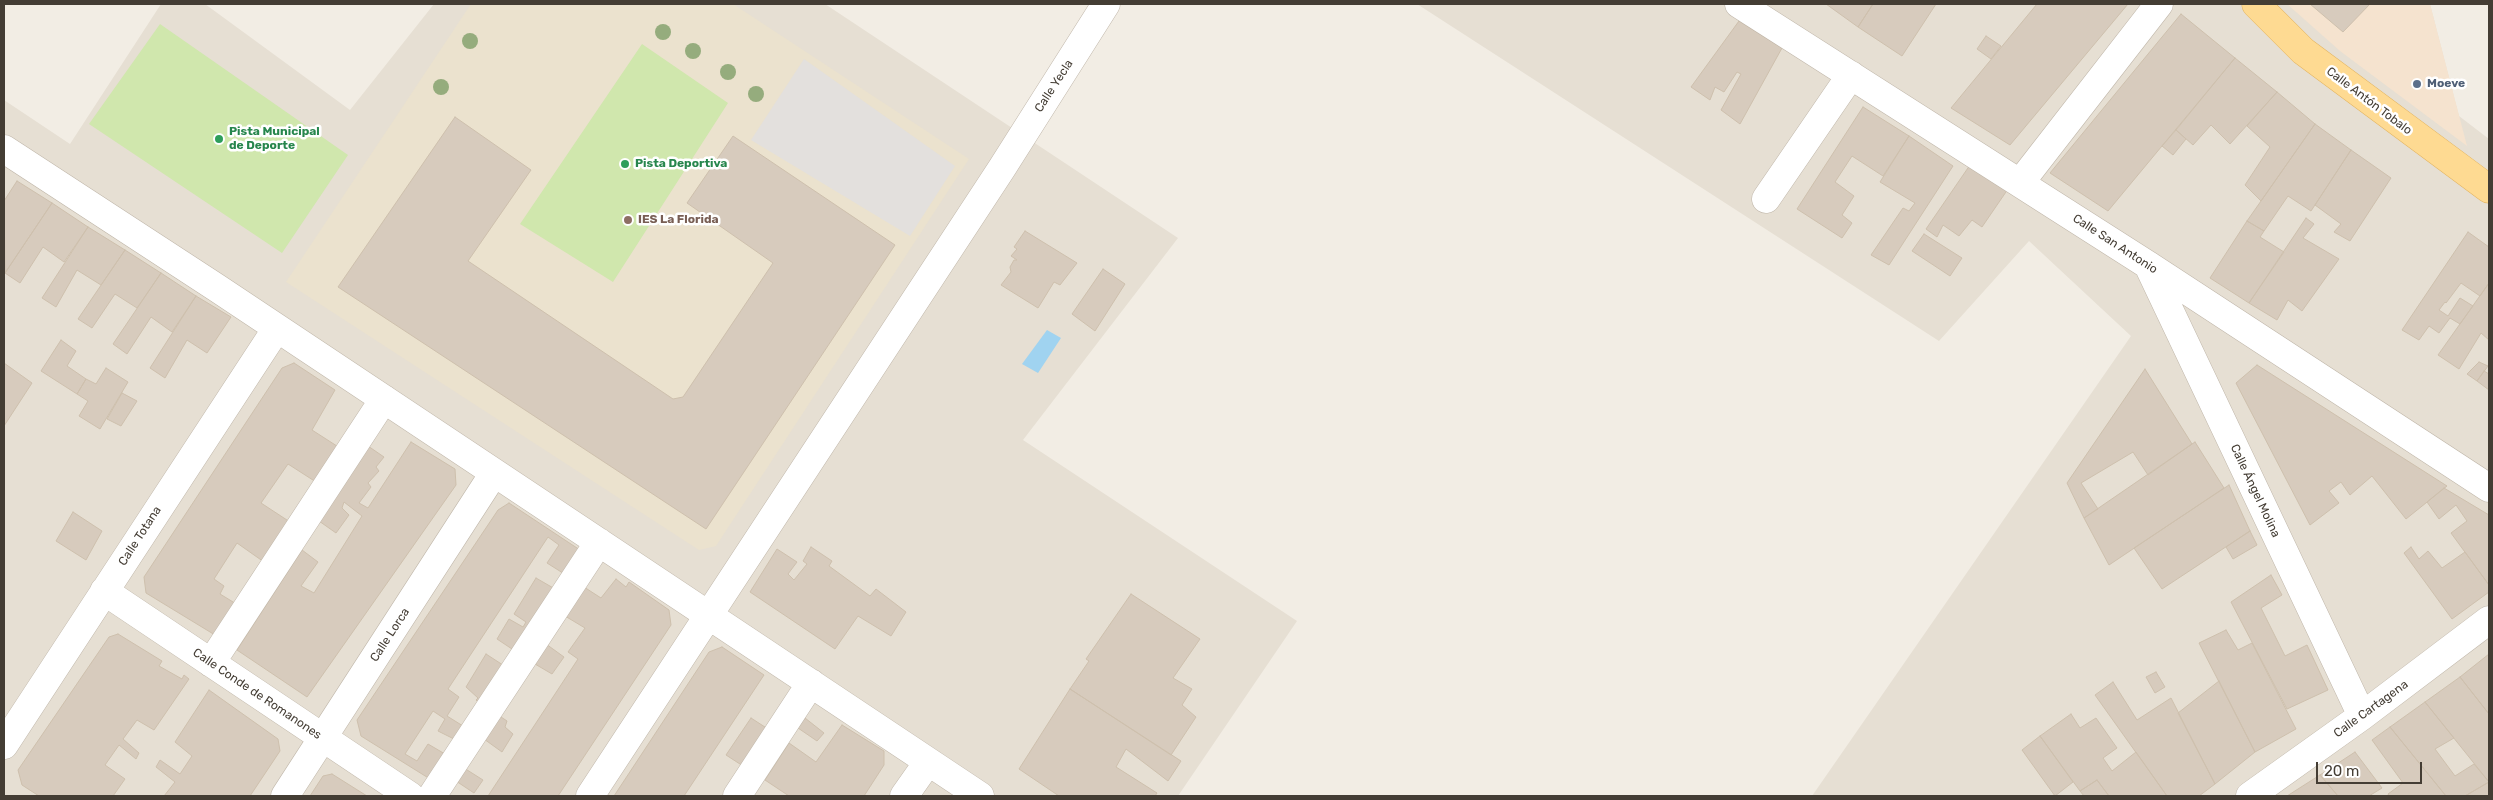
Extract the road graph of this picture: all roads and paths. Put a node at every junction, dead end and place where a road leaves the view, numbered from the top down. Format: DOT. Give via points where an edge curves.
graph roads {
  1 [pos="1106,4"];
  2 [pos="1740,4"];
  3 [pos="2159,4"];
  4 [pos="2256,4"];
  5 [pos="1850,75"];
  6 [pos="4,149"];
  7 [pos="2020,183"];
  8 [pos="2489,190"];
  9 [pos="1766,199"];
  10 [pos="2148,265"];
  11 [pos="277,328"];
  12 [pos="384,399"];
  13 [pos="494,472"];
  14 [pos="2489,488"];
  15 [pos="599,542"];
  16 [pos="104,591"];
  17 [pos="709,616"];
  18 [pos="2489,620"];
  19 [pos="211,663"];
  20 [pos="811,683"];
  21 [pos="2362,716"];
  22 [pos="323,739"];
  23 [pos="4,744"];
  24 [pos="928,762"];
  25 [pos="285,796"];
  26 [pos="410,796"];
  27 [pos="432,796"];
  28 [pos="590,796"];
  29 [pos="737,796"];
  30 [pos="904,796"];
  31 [pos="980,796"];
  32 [pos="2250,796"];
  1 -- 17 [label="street, Calle Yecla"];
  2 -- 5 [label="street, Calle San Antonio"];
  3 -- 7 [label="street"];
  4 -- 8 [label="main road, Calle Antón Tobalo" via="2303,51"];
  5 -- 7 [label="street, Calle San Antonio"];
  5 -- 9 [label="street"];
  6 -- 11 [label="street"];
  7 -- 10 [label="street, Calle San Antonio"];
  10 -- 14 [label="street, Calle San Antonio"];
  10 -- 21 [label="street, Calle Ángel Molina"];
  11 -- 12 [label="street"];
  11 -- 16 [label="street, Calle Totana"];
  12 -- 13 [label="street"];
  12 -- 19 [label="street"];
  13 -- 15 [label="street"];
  13 -- 22 [label="street, Calle Lorca"];
  15 -- 17 [label="street"];
  15 -- 27 [label="street"];
  16 -- 19 [label="street, Calle Conde de Romanones"];
  16 -- 23 [label="street, Calle Totana"];
  17 -- 20 [label="street"];
  17 -- 28 [label="street, Calle Yecla"];
  18 -- 21 [label="street, Calle Cartagena"];
  19 -- 22 [label="street, Calle Conde de Romanones"];
  20 -- 24 [label="street"];
  20 -- 29 [label="street"];
  21 -- 32 [label="street, Calle Cartagena"];
  22 -- 25 [label="street, Calle Lorca"];
  22 -- 26 [label="street, Calle Conde de Romanones"];
  24 -- 30 [label="street"];
  24 -- 31 [label="street"];
}
